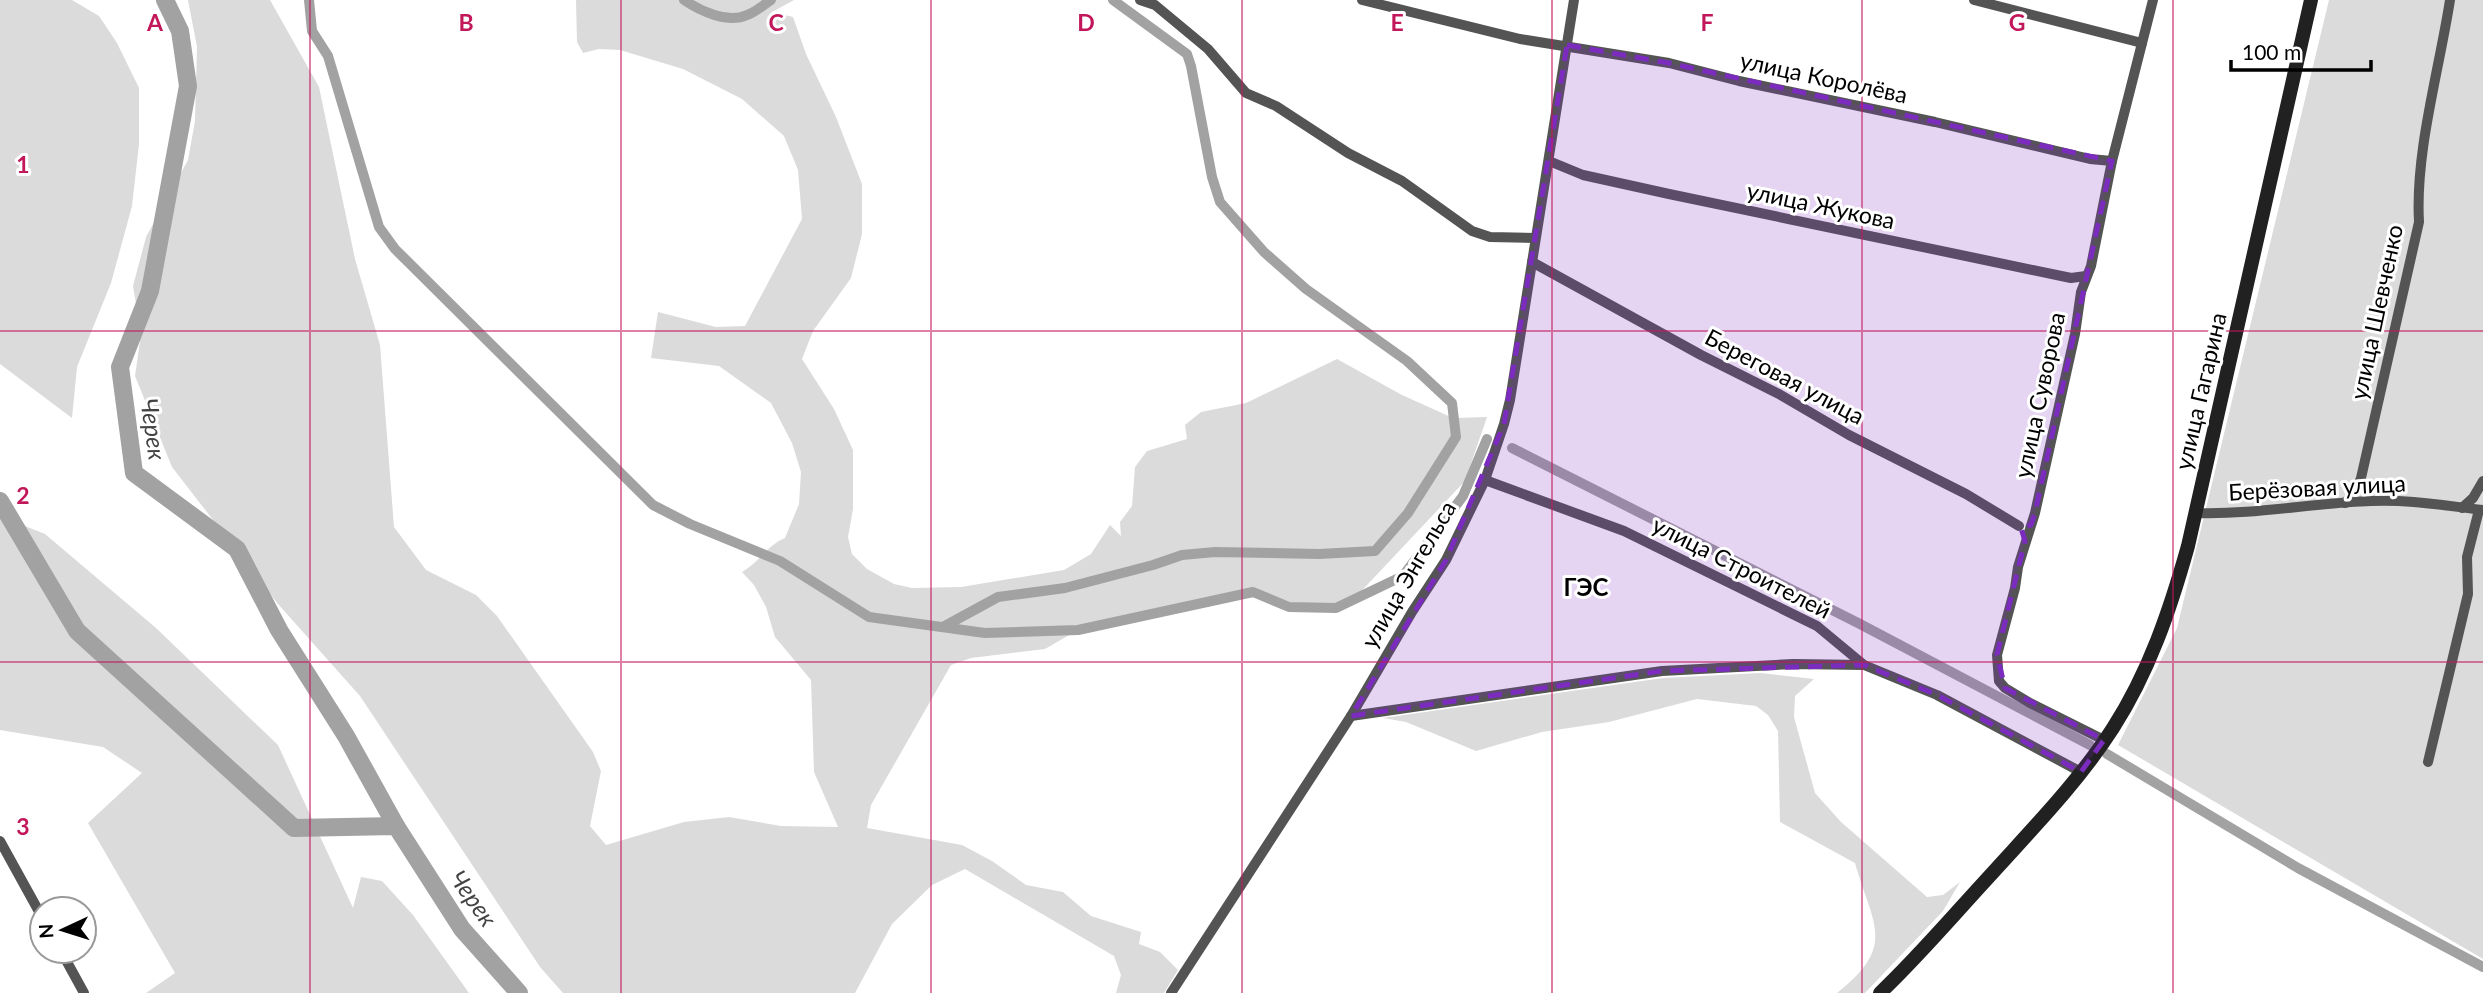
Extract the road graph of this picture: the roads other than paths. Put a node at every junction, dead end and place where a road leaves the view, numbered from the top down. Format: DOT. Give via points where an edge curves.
graph roads {
  1 [pos="1140,0"];
  2 [pos="1363,0"];
  3 [pos="1574,0"];
  4 [pos="1974,0"];
  5 [pos="2153,0"];
  6 [pos="2311,0"];
  7 [pos="2449,0"];
  8 [pos="2142,43"];
  9 [pos="1567,46"];
  10 [pos="1549,161"];
  11 [pos="2112,161"];
  12 [pos="1535,238"];
  13 [pos="1532,262"];
  14 [pos="2086,276"];
  15 [pos="1485,480"];
  16 [pos="2483,481"];
  17 [pos="2345,503"];
  18 [pos="2462,508"];
  19 [pos="2481,510"];
  20 [pos="2195,513"];
  21 [pos="2025,525"];
  22 [pos="1864,665"];
  23 [pos="1351,716"];
  24 [pos="2104,740"];
  25 [pos="2428,762"];
  26 [pos="2081,772"];
  27 [pos="0,841"];
  28 [pos="30,895"];
  29 [pos="68,965"];
  30 [pos="83,993"];
  31 [pos="1171,993"];
  32 [pos="1880,993"];
  1 -- 12 [label="street" via="1155,5 1208,48 1246,93 1402,181 1472,231"];
  2 -- 9 [label="street, улица Королёва" via="1520,39"];
  3 -- 9 [label="street, улица Энгельса"];
  4 -- 8 [label="street"];
  5 -- 8 [label="street, улица Суворова"];
  6 -- 20 [label="street, улица Гагарина"];
  7 -- 17 [label="street, улица Шевченко" via="2423,156 2419,222 2361,478"];
  8 -- 11 [label="street, улица Суворова"];
  9 -- 10 [label="street, улица Энгельса"];
  9 -- 11 [label="street, улица Королёва" via="1669,62"];
  10 -- 12 [label="street, улица Энгельса"];
  10 -- 14 [label="street, улица Жукова" via="1583,174 1719,205 2071,278"];
  11 -- 14 [label="street, улица Суворова"];
  12 -- 13 [label="street, улица Энгельса"];
  13 -- 15 [label="street, улица Энгельса" via="1507,412"];
  13 -- 21 [label="street, Береговая улица"];
  14 -- 21 [label="street, улица Суворова"];
  15 -- 22 [label="street, улица Строителей" via="1624,530 1817,626"];
  15 -- 23 [label="street, улица Энгельса" via="1446,560"];
  16 -- 18 [label="street"];
  17 -- 18 [label="street, Берёзовая улица" via="2407,501"];
  17 -- 20 [label="street, Берёзовая улица"];
  18 -- 19 [label="street, Берёзовая улица"];
  19 -- 25 [label="street" via="2468,557 2468,594"];
  20 -- 24 [label="street, улица Гагарина" via="2157,643"];
  21 -- 24 [label="street, улица Суворова" via="1997,655 1999,681 2030,703"];
  22 -- 23 [label="street" via="1662,671"];
  22 -- 26 [label="street, улица Строителей" via="1937,695"];
  23 -- 31 [label="street, улица Энгельса"];
  24 -- 26 [label="street, улица Гагарина"];
  26 -- 32 [label="street, улица Гагарина"];
  27 -- 28 [label="street"];
  29 -- 30 [label="street"];
}
